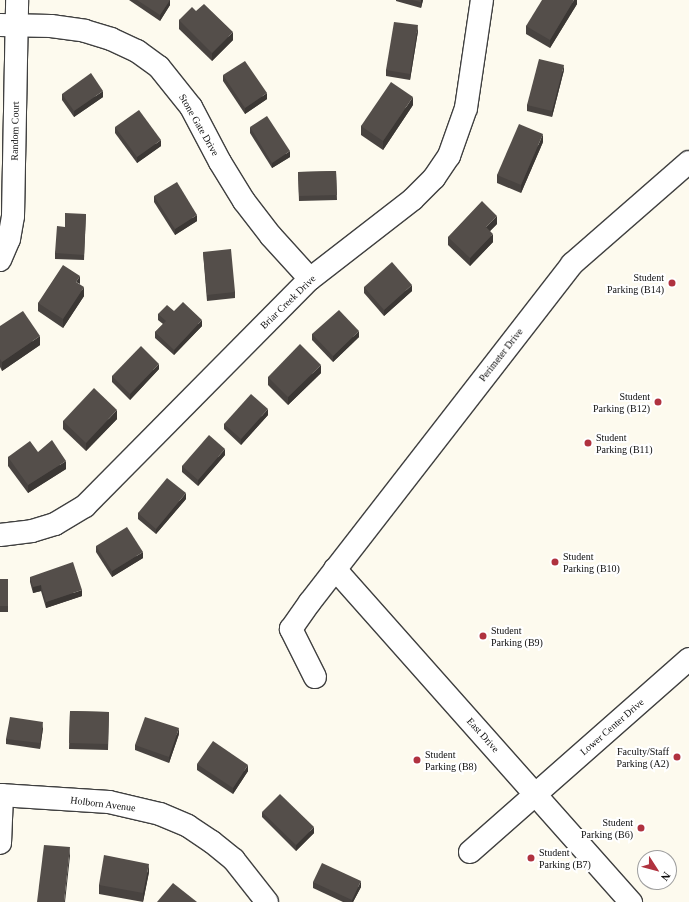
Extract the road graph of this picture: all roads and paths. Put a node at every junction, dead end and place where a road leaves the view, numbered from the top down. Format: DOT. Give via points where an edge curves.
graph roads {
  1 [pos="18,0"];
  2 [pos="482,0"];
  3 [pos="8,25"];
  4 [pos="689,162"];
  5 [pos="0,260"];
  6 [pos="310,279"];
  7 [pos="0,535"];
  8 [pos="335,569"];
  9 [pos="686,668"];
  10 [pos="315,677"];
  11 [pos="535,794"];
  12 [pos="1,795"];
  13 [pos="0,843"];
  14 [pos="470,852"];
  15 [pos="267,902"];
  16 [pos="630,902"];
  1 -- 3 [label="street, Random Court"];
  2 -- 6 [label="street, Briar Creek Drive" via="466,108 449,156 434,178 413,199"];
  3 -- 5 [label="street, Random Court" via="13,216 9,238"];
  3 -- 6 [label="street, Stone Gate Drive" via="51,26 92,33 137,51 159,67 191,107 244,201"];
  4 -- 8 [label="street, Perimeter Drive" via="572,264"];
  6 -- 7 [label="street, Briar Creek Drive" via="85,506 49,526 19,534"];
  8 -- 10 [label="street, Perimeter Drive" via="291,629"];
  8 -- 11 [label="street, East Drive"];
  9 -- 11 [label="street, Lower Center Drive"];
  11 -- 14 [label="street, Lower Center Drive"];
  11 -- 16 [label="street, East Drive"];
  12 -- 13 [label="street"];
  12 -- 15 [label="street, Holborn Avenue" via="109,802 160,814 188,826 234,860 255,883"];
}
